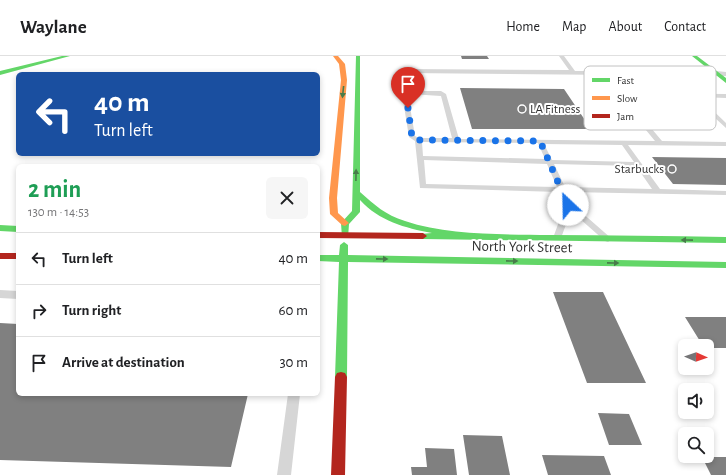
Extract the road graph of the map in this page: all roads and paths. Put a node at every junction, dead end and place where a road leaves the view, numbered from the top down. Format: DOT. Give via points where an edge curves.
graph roads {
  1 [pos="68,56"];
  2 [pos="335,56"];
  3 [pos="358,56"];
  4 [pos="561,56"];
  5 [pos="694,56"];
  6 [pos="707,66"];
  7 [pos="406,71"];
  8 [pos="0,73"];
  9 [pos="574,73"];
  10 [pos="584,73"];
  11 [pos="716,73"];
  12 [pos="726,74"];
  13 [pos="726,81"];
  14 [pos="716,117"];
  15 [pos="726,126"];
  16 [pos="649,130"];
  17 [pos="418,140"];
  18 [pos="456,140"];
  19 [pos="540,141"];
  20 [pos="624,143"];
  21 [pos="660,143"];
  22 [pos="726,144"];
  23 [pos="421,158"];
  24 [pos="550,162"];
  25 [pos="638,164"];
  26 [pos="562,190"];
  27 [pos="356,192"];
  28 [pos="658,192"];
  29 [pos="726,192"];
  30 [pos="333,198"];
  31 [pos="568,205"];
  32 [pos="323,206"];
  33 [pos="345,224"];
  34 [pos="0,228"];
  35 [pos="16,229"];
  36 [pos="320,235"];
  37 [pos="345,236"];
  38 [pos="489,237"];
  39 [pos="557,238"];
  40 [pos="608,239"];
  41 [pos="726,240"];
  42 [pos="0,256"];
  43 [pos="16,256"];
  44 [pos="320,258"];
  45 [pos="343,258"];
  46 [pos="726,265"];
  47 [pos="0,294"];
  48 [pos="16,295"];
  49 [pos="294,396"];
  50 [pos="284,475"];
  51 [pos="338,475"];
  1 -- 8 [label="main road"];
  2 -- 30 [label="main road, one-way" via="342,64 344,80"];
  27 -- 3 [label="main road, one-way"];
  4 -- 9 [label="lane"];
  5 -- 6 [label="main road"];
  7 -- 9 [label="lane"];
  9 -- 10 [label="lane"];
  11 -- 12 [label="lane"];
  11 -- 13 [label="main road"];
  14 -- 15 [label="lane"];
  16 -- 21 [label="lane"];
  17 -- 18 [label="lane"];
  17 -- 18 [label="lane" via="412,137 405,94 409,92 444,94"];
  17 -- 23 [label="lane"];
  18 -- 19 [label="lane"];
  19 -- 20 [label="lane"];
  19 -- 24 [label="lane"];
  20 -- 21 [label="lane"];
  20 -- 25 [label="lane"];
  21 -- 22 [label="lane"];
  23 -- 24 [label="lane"];
  23 -- 26 [label="lane" via="423,186"];
  24 -- 25 [label="lane"];
  24 -- 26 [label="lane"];
  25 -- 28 [label="lane"];
  26 -- 28 [label="lane"];
  26 -- 31 [label="lane"];
  27 -- 33 [label="main road" via="356,212"];
  27 -- 38 [label="main road" via="377,211 395,220 427,230"];
  28 -- 29 [label="lane"];
  30 -- 32 [label="main road"];
  30 -- 33 [label="main road" via="334,214"];
  31 -- 39 [label="lane"];
  31 -- 40 [label="lane"];
  33 -- 37 [label="main road"];
  34 -- 35 [label="main road"];
  36 -- 37 [label="main road, North York Street"];
  37 -- 38 [label="main road, North York Street"];
  37 -- 45 [label="main road"];
  38 -- 39 [label="main road, North York Street"];
  39 -- 40 [label="main road, North York Street"];
  41 -- 40 [label="main road, North York Street, one-way"];
  42 -- 43 [label="main road"];
  44 -- 45 [label="main road, North York Street"];
  45 -- 46 [label="main road, North York Street, one-way"];
  45 -- 51 [label="main road"];
  47 -- 48 [label="lane"];
  49 -- 50 [label="lane"];
}
